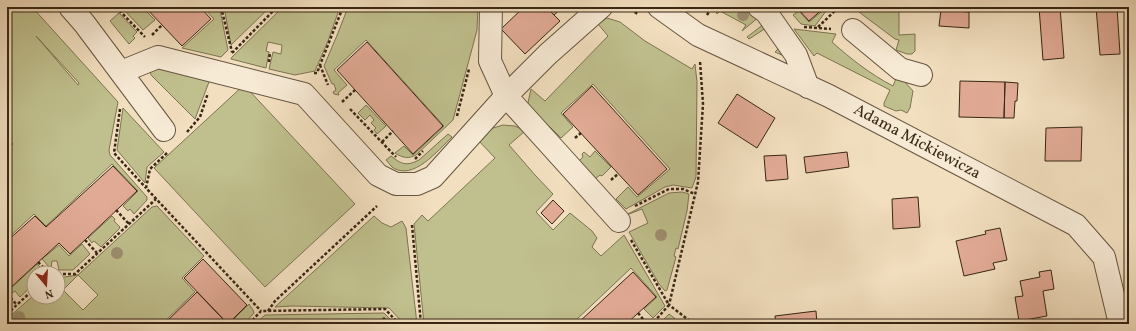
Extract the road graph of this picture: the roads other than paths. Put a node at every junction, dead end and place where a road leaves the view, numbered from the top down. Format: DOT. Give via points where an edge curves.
graph roads {
  1 [pos="70,7"];
  2 [pos="491,7"];
  3 [pos="601,7"];
  4 [pos="659,7"];
  5 [pos="759,7"];
  6 [pos="853,30"];
  7 [pos="121,72"];
  8 [pos="921,75"];
  9 [pos="808,86"];
  10 [pos="506,96"];
  11 [pos="168,139"];
  12 [pos="618,218"];
  13 [pos="1120,324"];
  1 -- 7 [label="street"];
  2 -- 10 [label="street" via="490,61"];
  3 -- 10 [label="street"];
  4 -- 9 [label="street, Adama Mickiewicza" via="698,35"];
  5 -- 9 [label="street" via="766,12 796,55"];
  6 -- 8 [label="street" via="900,69"];
  7 -- 10 [label="street" via="158,57 304,94 378,175 396,184 417,184 433,177"];
  7 -- 11 [label="street"];
  9 -- 13 [label="street, Adama Mickiewicza" via="1076,225 1104,258"];
  10 -- 12 [label="street"];
}
